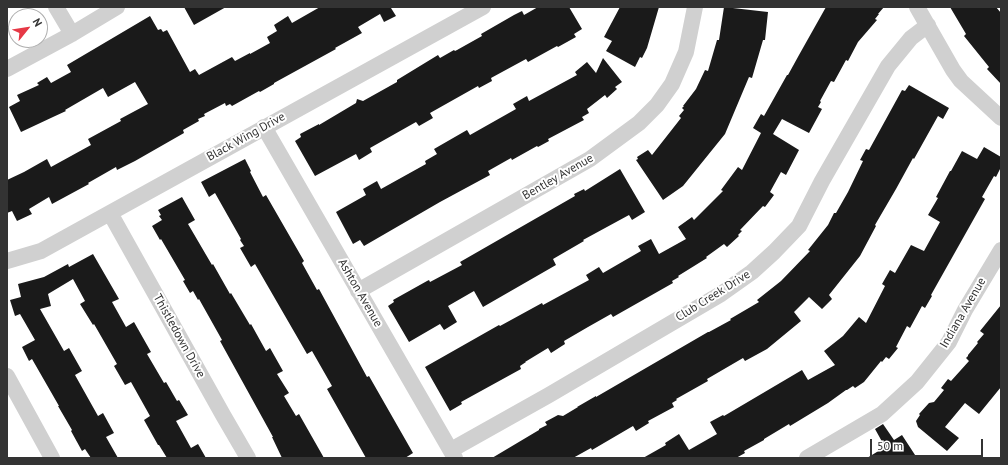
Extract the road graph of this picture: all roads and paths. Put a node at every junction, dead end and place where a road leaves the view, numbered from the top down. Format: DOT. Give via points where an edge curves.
graph roads {
  1 [pos="56,7"];
  2 [pos="118,7"];
  3 [pos="482,7"];
  4 [pos="695,7"];
  5 [pos="917,7"];
  6 [pos="928,25"];
  7 [pos="72,34"];
  8 [pos="7,69"];
  9 [pos="1001,118"];
  10 [pos="264,127"];
  11 [pos="110,213"];
  12 [pos="1001,250"];
  13 [pos="7,261"];
  14 [pos="358,291"];
  15 [pos="7,376"];
  16 [pos="453,454"];
  17 [pos="52,458"];
  18 [pos="248,458"];
  19 [pos="807,458"];
  1 -- 7 [label="street"];
  2 -- 7 [label="street"];
  3 -- 10 [label="street, Black Wing Drive"];
  4 -- 14 [label="street, Bentley Avenue" via="686,52 672,84 657,105 639,123 590,159"];
  5 -- 6 [label="street"];
  6 -- 9 [label="street" via="961,81"];
  6 -- 16 [label="street, Club Creek Drive" via="911,38 888,66 799,226 769,258 721,294"];
  7 -- 8 [label="street"];
  10 -- 11 [label="street, Black Wing Drive"];
  10 -- 14 [label="street, Ashton Avenue"];
  11 -- 13 [label="street, Black Wing Drive" via="41,251"];
  11 -- 18 [label="street, Thistledown Drive"];
  12 -- 19 [label="street, Indiana Avenue" via="949,342 917,382 882,414"];
  14 -- 16 [label="street, Ashton Avenue"];
  15 -- 17 [label="street"];
}
